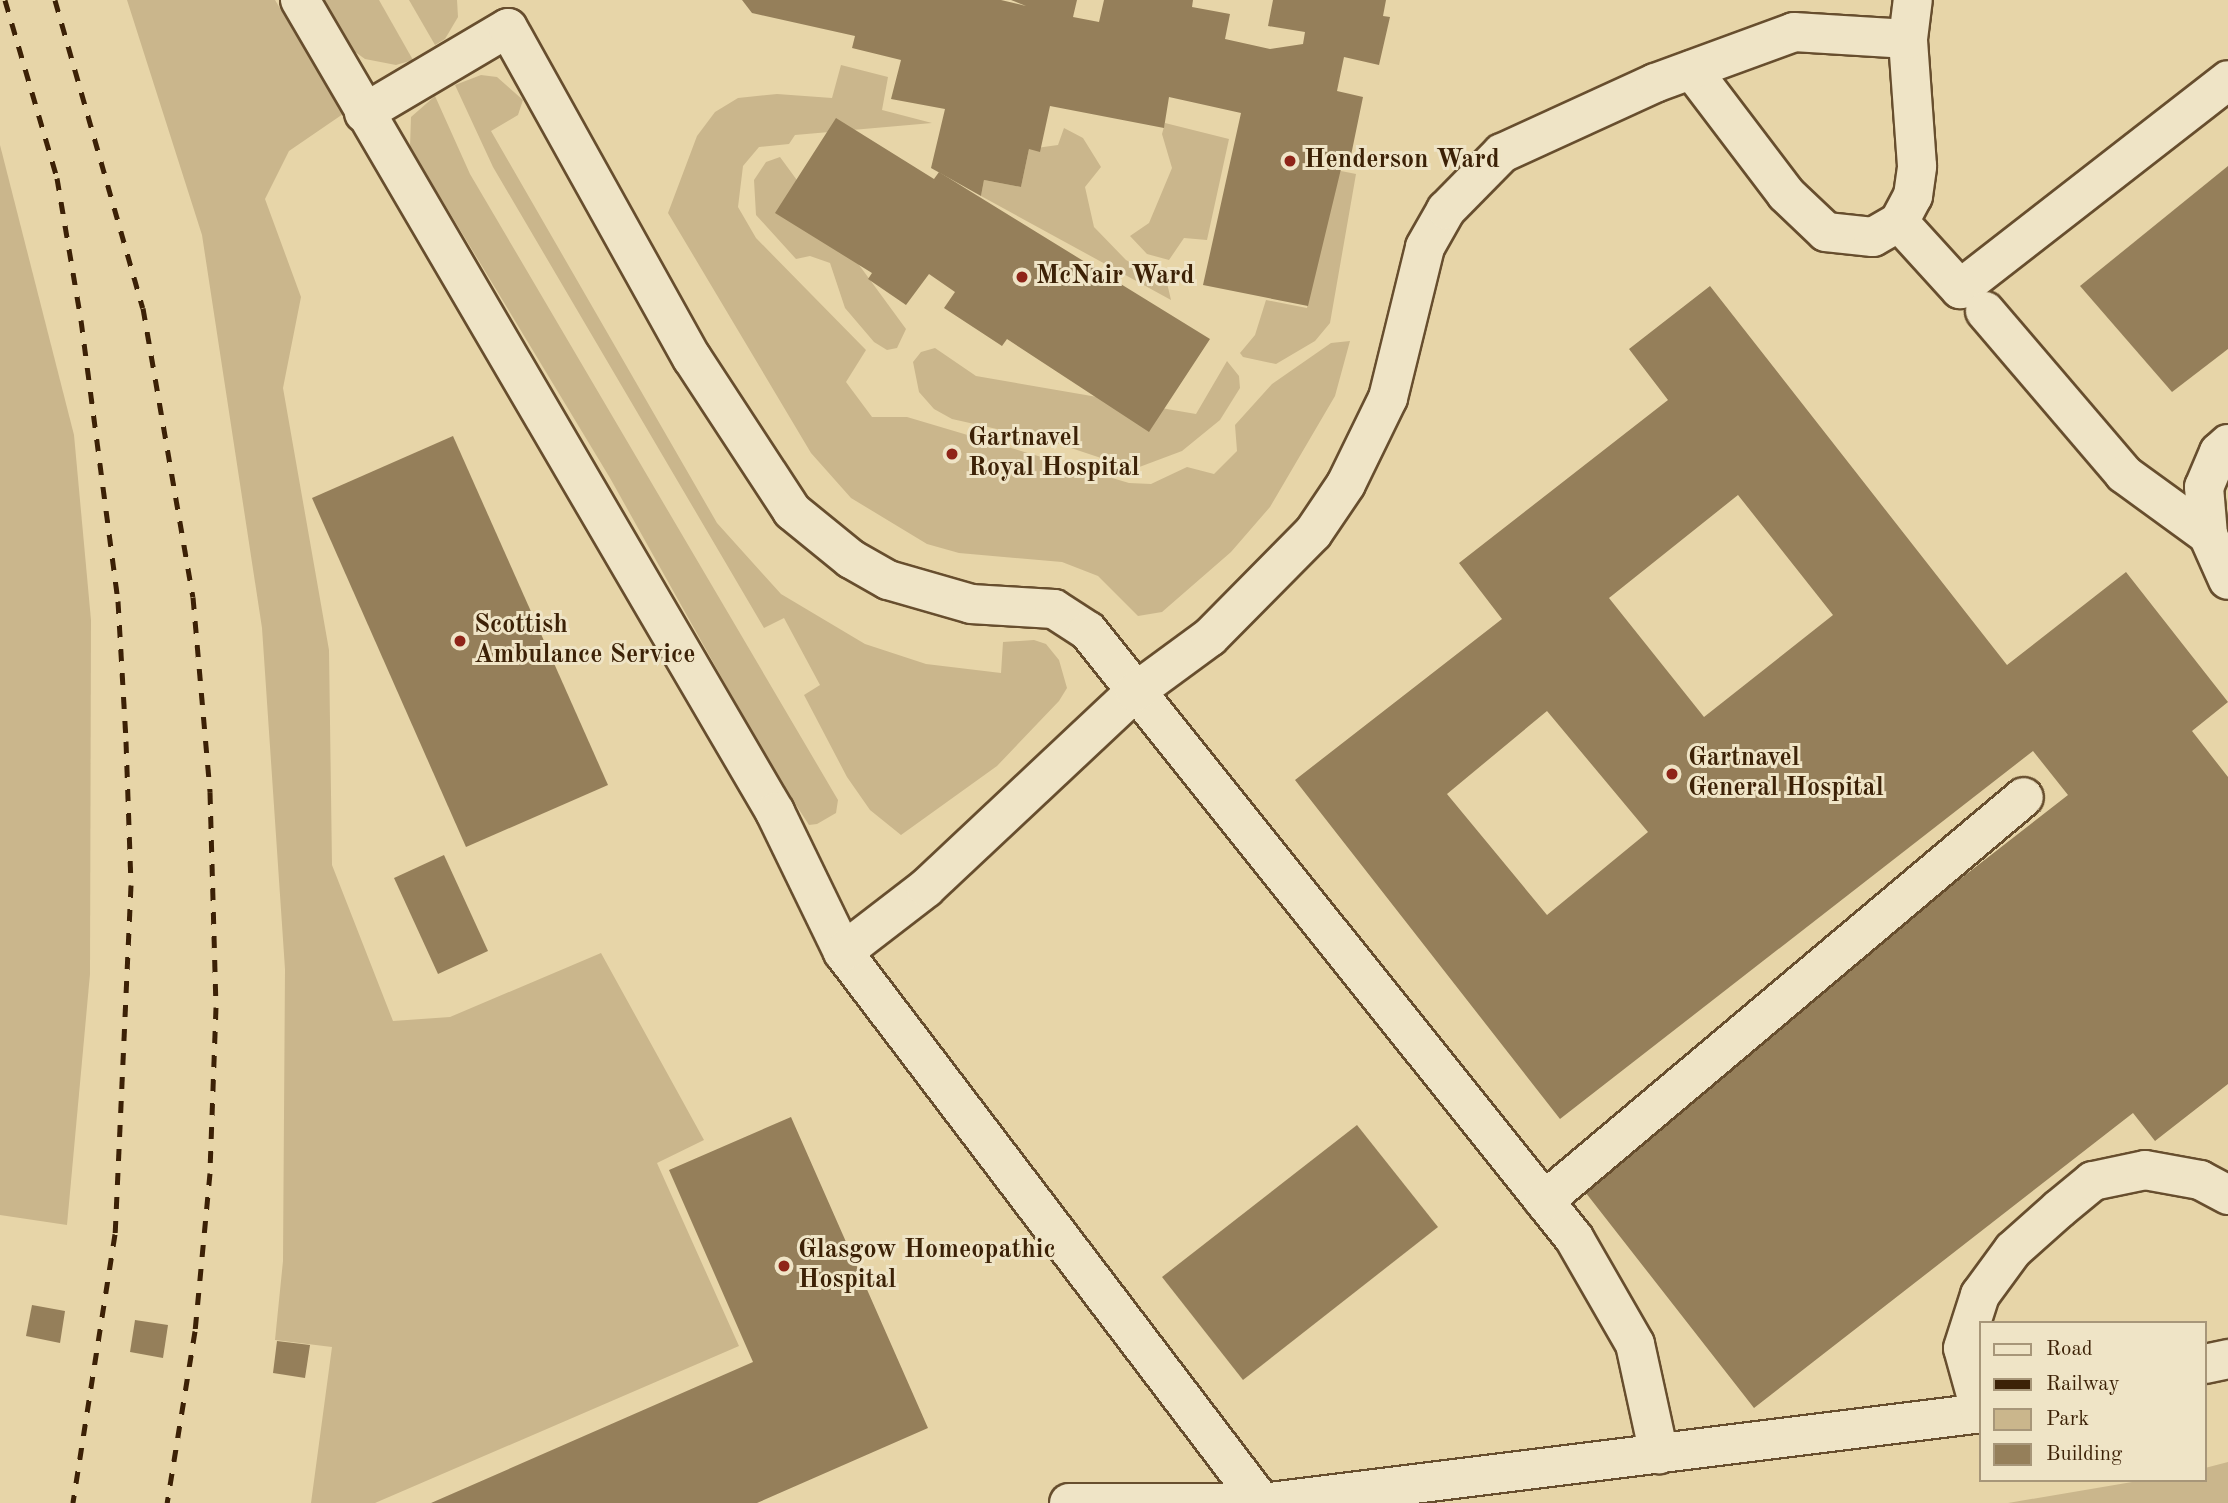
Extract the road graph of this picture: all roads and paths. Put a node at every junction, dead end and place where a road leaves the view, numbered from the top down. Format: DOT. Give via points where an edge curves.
graph roads {
  1 [pos="300,0"];
  2 [pos="1913,0"];
  3 [pos="1908,39"];
  4 [pos="1692,70"];
  5 [pos="2228,80"];
  6 [pos="364,113"];
  7 [pos="1899,222"];
  8 [pos="1985,311"];
  9 [pos="2228,444"];
  10 [pos="2222,559"];
  11 [pos="1135,692"];
  12 [pos="2024,797"];
  13 [pos="843,952"];
  14 [pos="2228,1195"];
  15 [pos="1544,1201"];
  16 [pos="2228,1359"];
  17 [pos="2207,1364"];
  18 [pos="1980,1410"];
  19 [pos="1980,1413"];
  20 [pos="1659,1454"];
  21 [pos="1069,1503"];
  22 [pos="1262,1503"];
  1 -- 6 [label="lane"];
  2 -- 3 [label="lane"];
  3 -- 4 [label="lane" via="1794,32"];
  3 -- 7 [label="lane" via="1917,166 1913,196"];
  4 -- 7 [label="lane" via="1786,194 1826,232 1872,237"];
  4 -- 11 [label="lane" via="1502,153 1472,180 1425,247 1388,397 1346,484 1313,533 1273,578 1209,637"];
  5 -- 7 [label="lane" via="1960,289"];
  6 -- 11 [label="lane" via="508,28 692,358 792,511 851,559 888,580 971,604 1054,609 1088,631"];
  6 -- 13 [label="lane" via="775,812"];
  8 -- 10 [label="lane" via="2124,474"];
  9 -- 10 [label="lane" via="2219,452 2204,487"];
  11 -- 13 [label="lane" via="926,888"];
  11 -- 15 [label="lane"];
  12 -- 15 [label="lane"];
  13 -- 22 [label="lane"];
  14 -- 18 [label="lane" via="2200,1180 2145,1170 2093,1181 2059,1209 2013,1250 1980,1294 1962,1348"];
  15 -- 20 [label="lane" via="1574,1238 1634,1344"];
  16 -- 17 [label="lane"];
  19 -- 20 [label="lane"];
  20 -- 22 [label="lane"];
  21 -- 22 [label="lane"];
}
